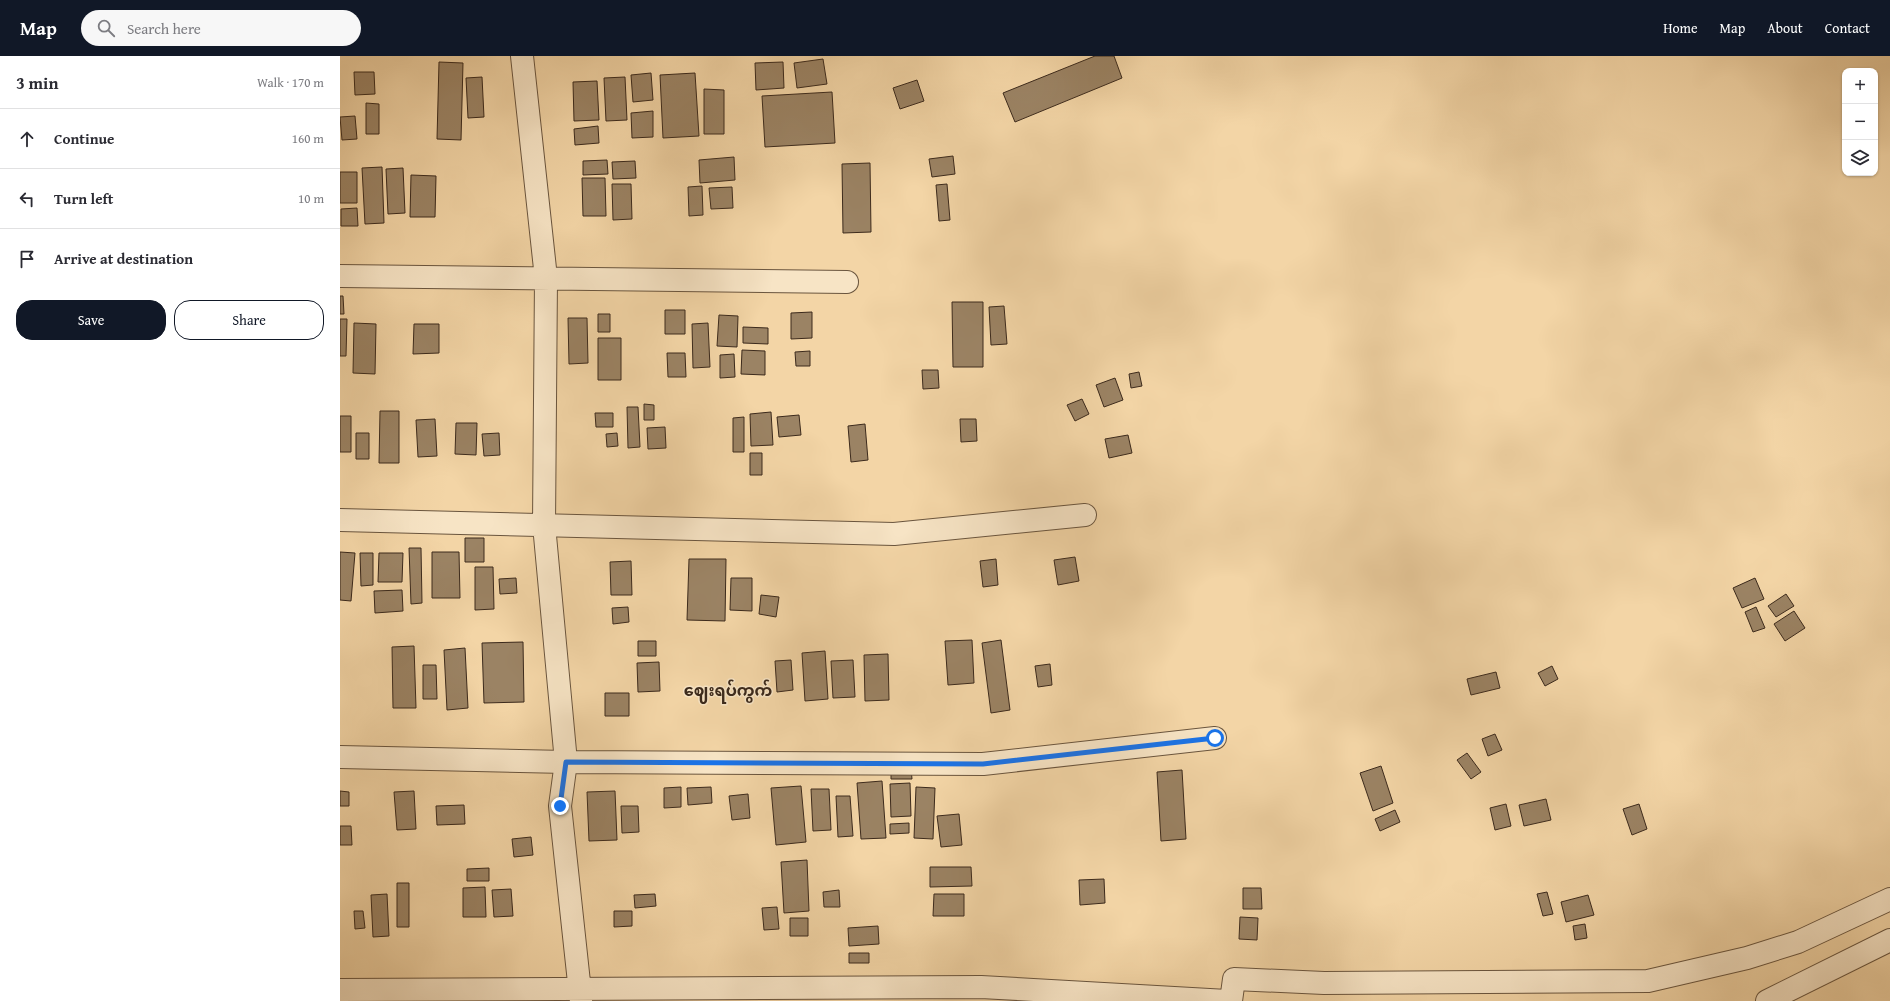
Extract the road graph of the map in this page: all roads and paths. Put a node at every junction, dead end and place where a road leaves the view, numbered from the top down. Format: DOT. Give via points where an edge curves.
graph roads {
  1 [pos="522,56"];
  2 [pos="340,276"];
  3 [pos="546,278"];
  4 [pos="847,282"];
  5 [pos="1085,515"];
  6 [pos="340,520"];
  7 [pos="544,525"];
  8 [pos="1215,738"];
  9 [pos="340,757"];
  10 [pos="566,762"];
  11 [pos="1890,899"];
  12 [pos="1890,940"];
  13 [pos="340,990"];
  14 [pos="580,995"];
  15 [pos="1189,1000"];
  16 [pos="1227,1001"];
  17 [pos="1231,1001"];
  18 [pos="1770,1001"];
  1 -- 3 [label="street"];
  2 -- 3 [label="street"];
  3 -- 4 [label="street"];
  3 -- 7 [label="street"];
  5 -- 7 [label="street" via="894,534"];
  6 -- 7 [label="street"];
  7 -- 10 [label="street"];
  8 -- 10 [label="street" via="983,764"];
  9 -- 10 [label="street"];
  10 -- 14 [label="street" via="560,806"];
  11 -- 17 [label="street" via="1798,942 1747,958 1648,981 1324,983 1234,979"];
  12 -- 18 [label="street"];
  13 -- 14 [label="street"];
  14 -- 15 [label="street" via="981,987"];
  15 -- 16 [label="street"];
}
